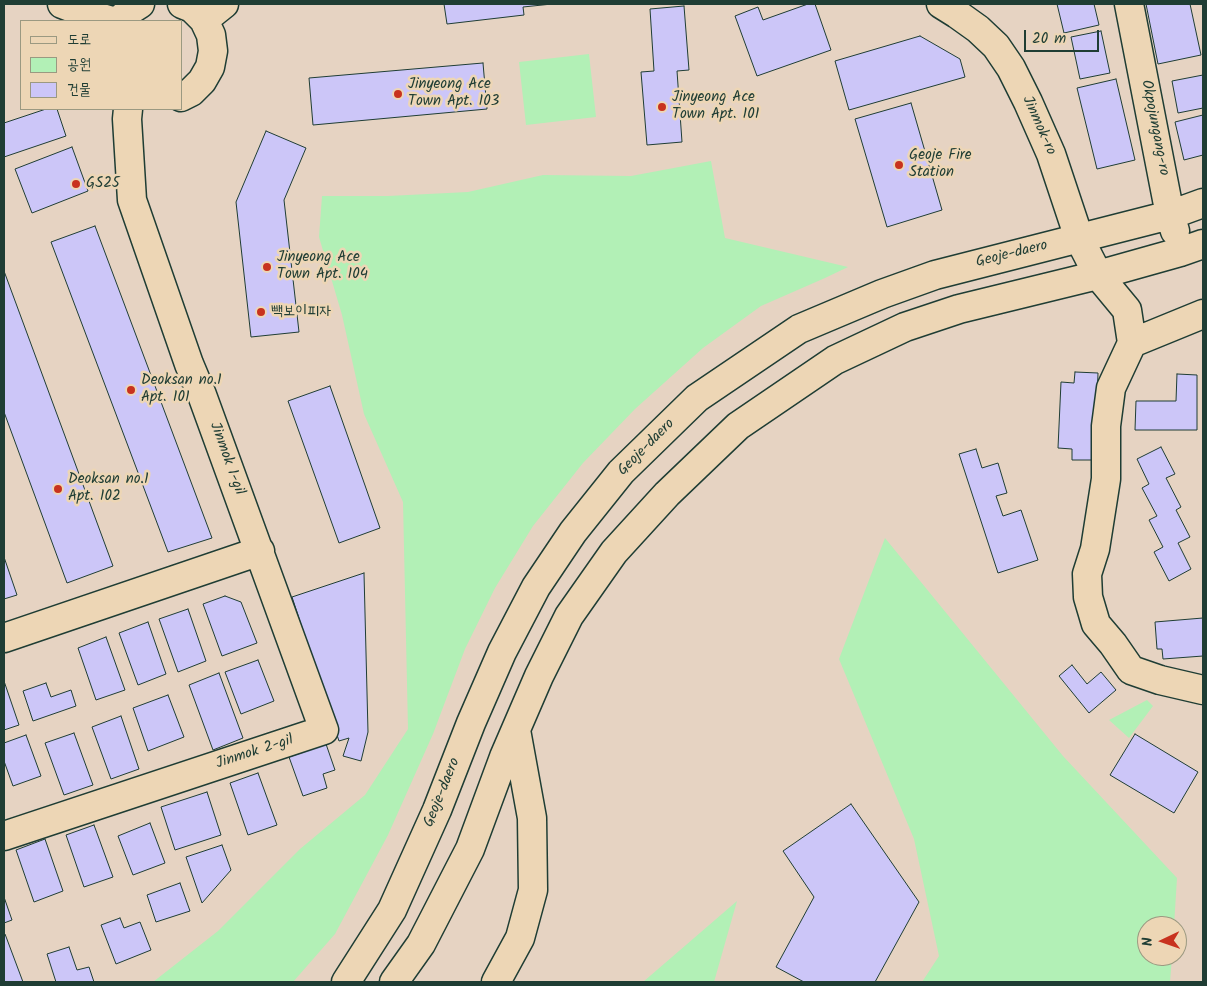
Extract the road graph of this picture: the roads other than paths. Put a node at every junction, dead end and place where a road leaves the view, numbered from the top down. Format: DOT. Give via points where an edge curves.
graph roads {
  1 [pos="62,4"];
  2 [pos="140,4"];
  3 [pos="182,4"];
  4 [pos="941,4"];
  5 [pos="1129,4"];
  6 [pos="214,12"];
  7 [pos="109,20"];
  8 [pos="121,20"];
  9 [pos="182,96"];
  10 [pos="128,110"];
  11 [pos="1203,203"];
  12 [pos="1170,215"];
  13 [pos="1079,238"];
  14 [pos="1192,248"];
  15 [pos="1098,275"];
  16 [pos="1203,314"];
  17 [pos="1132,343"];
  18 [pos="260,551"];
  19 [pos="4,638"];
  20 [pos="1203,690"];
  21 [pos="516,730"];
  22 [pos="4,836"];
  23 [pos="346,982"];
  24 [pos="394,982"];
  25 [pos="496,982"];
  1 -- 7 [label="street"];
  2 -- 8 [label="street"];
  3 -- 6 [label="street"];
  4 -- 13 [label="street, Jinmok-ro" via="984,35 1011,68 1051,154"];
  5 -- 12 [label="street, Okpojungang-ro"];
  6 -- 9 [label="street" via="210,67 202,81"];
  10 -- 18 [label="street, Jinmok 1-gil" via="132,200 189,364"];
  11 -- 12 [label="street, Geoje-daero"];
  12 -- 13 [label="street, Geoje-daero"];
  12 -- 14 [label="street, Okpojungang-ro"];
  13 -- 15 [label="street, Jinmok-ro"];
  13 -- 23 [label="street, Geoje-daero" via="935,275 799,328 697,398 621,472 574,532 532,595 502,652 392,910"];
  14 -- 15 [label="street"];
  15 -- 17 [label="street, Jinmok-ro" via="1127,310"];
  15 -- 21 [label="street" via="959,308 905,327 835,360 738,426 667,494 614,552 569,616"];
  16 -- 17 [label="street"];
  17 -- 20 [label="street" via="1111,388 1106,426 1106,479 1095,549 1087,574 1088,598 1096,624 1131,670"];
  18 -- 19 [label="street"];
  18 -- 22 [label="street, Jinmok 2-gil" via="324,730"];
  21 -- 24 [label="street" via="470,849 421,944"];
  21 -- 25 [label="street" via="532,818 533,890 520,938"];
}
